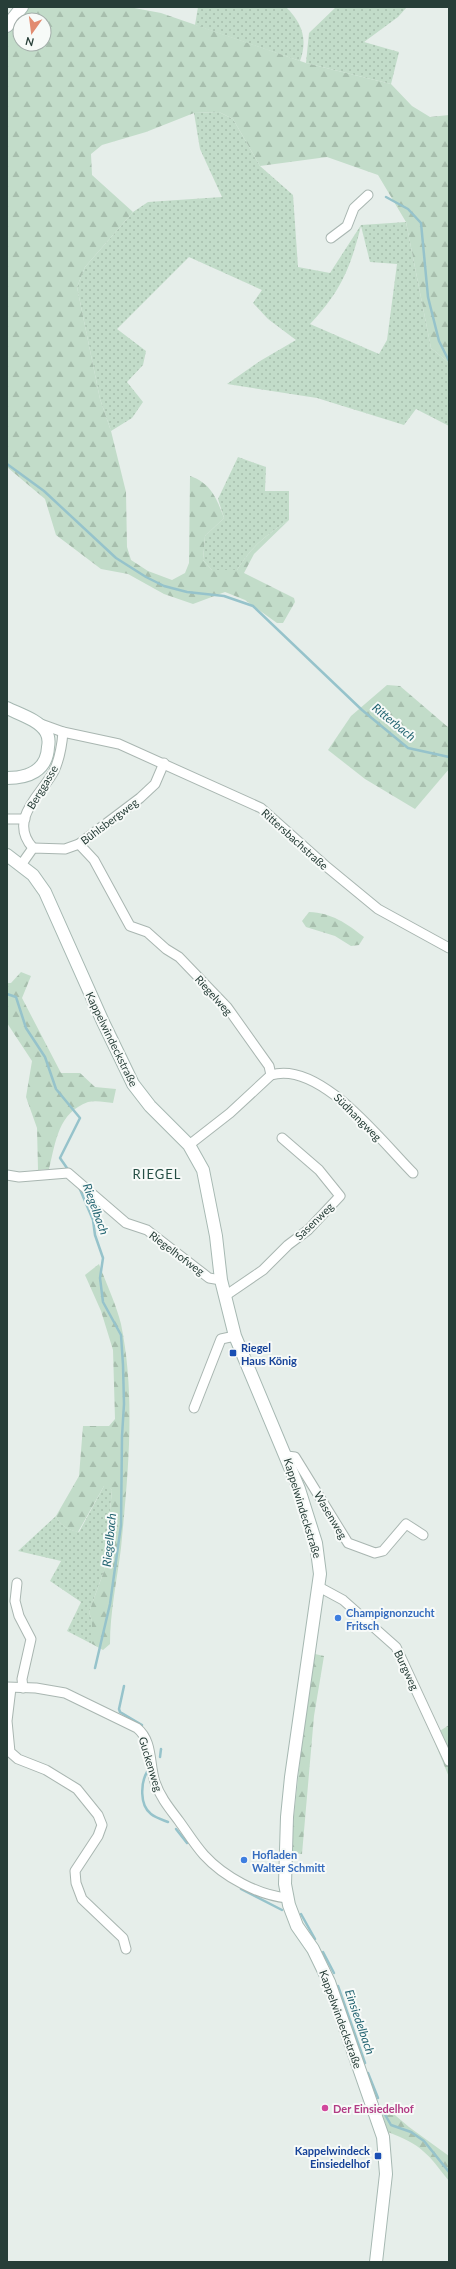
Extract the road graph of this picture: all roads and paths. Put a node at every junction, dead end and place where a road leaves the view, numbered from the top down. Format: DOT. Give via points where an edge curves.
graph roads {
  1 [pos="22,7"];
  2 [pos="7,26"];
  3 [pos="368,195"];
  4 [pos="331,238"];
  5 [pos="7,708"];
  6 [pos="38,723"];
  7 [pos="63,732"];
  8 [pos="164,763"];
  9 [pos="7,778"];
  10 [pos="7,819"];
  11 [pos="25,819"];
  12 [pos="79,844"];
  13 [pos="33,848"];
  14 [pos="7,855"];
  15 [pos="21,865"];
  16 [pos="449,948"];
  17 [pos="271,1075"];
  18 [pos="282,1138"];
  19 [pos="189,1145"];
  20 [pos="413,1173"];
  21 [pos="7,1175"];
  22 [pos="221,1280"];
  23 [pos="225,1296"];
  24 [pos="235,1336"];
  25 [pos="194,1408"];
  26 [pos="287,1456"];
  27 [pos="423,1534"];
  28 [pos="17,1583"];
  29 [pos="319,1587"];
  30 [pos="9,1688"];
  31 [pos="23,1688"];
  32 [pos="449,1761"];
  33 [pos="287,1898"];
  34 [pos="126,1949"];
  35 [pos="376,2262"];
  1 -- 2 [label="street"];
  3 -- 4 [label="street" via="354,208 347,226"];
  5 -- 6 [label="street"];
  6 -- 7 [label="street, Rittersbachstraße"];
  6 -- 9 [label="street" via="49,740 45,761 34,773"];
  7 -- 8 [label="street, Rittersbachstraße" via="119,744"];
  7 -- 11 [label="street, Berggasse" via="62,750 54,771 30,803"];
  8 -- 12 [label="street, Bühlsbergweg" via="155,784"];
  8 -- 16 [label="street, Rittersbachstraße" via="261,808 367,901"];
  10 -- 11 [label="street, Berggasse"];
  11 -- 13 [label="street, Berggasse" via="24,835"];
  12 -- 13 [label="street, Bühlsbergweg" via="65,849"];
  12 -- 17 [label="street, Riegelweg" via="94,860 130,926 147,932 166,949 179,956 227,1007 269,1066"];
  13 -- 15 [label="street"];
  14 -- 15 [label="street, Kappelwindeckstraße"];
  15 -- 19 [label="street, Kappelwindeckstraße" via="33,875 45,892 133,1084 150,1106"];
  17 -- 19 [label="street"];
  17 -- 20 [label="street, Südhangweg" via="291,1072 303,1075 331,1090"];
  18 -- 23 [label="street, Sasenweg" via="319,1170 340,1196 308,1230 288,1245 263,1270"];
  19 -- 22 [label="street, Kappelwindeckstraße" via="203,1170 216,1236"];
  21 -- 22 [label="street, Riegelhofweg" via="19,1177 68,1173 126,1223 147,1230 210,1278"];
  22 -- 23 [label="street, Kappelwindeckstraße"];
  23 -- 24 [label="street, Kappelwindeckstraße"];
  24 -- 25 [label="street" via="220,1339"];
  24 -- 26 [label="street, Kappelwindeckstraße"];
  26 -- 27 [label="street, Wasenweg" via="294,1457 304,1470 348,1544 375,1553 383,1551 406,1524"];
  26 -- 29 [label="street, Kappelwindeckstraße" via="320,1559"];
  28 -- 31 [label="street" via="14,1601 18,1616 31,1639 22,1679"];
  29 -- 32 [label="street, Burgweg" via="343,1600 396,1647"];
  29 -- 33 [label="street, Kappelwindeckstraße" via="288,1801 284,1878"];
  30 -- 31 [label="street, Guckenweg"];
  30 -- 34 [label="street" via="7,1721 10,1752 18,1759 46,1770 77,1788 98,1815 102,1825 98,1836 75,1871 76,1883 82,1899 122,1938"];
  31 -- 33 [label="street, Guckenweg" via="65,1693 137,1728 146,1741 154,1781 160,1793 204,1855 221,1870 245,1884 268,1894"];
  33 -- 35 [label="street, Kappelwindeckstraße" via="298,1926 313,1948 329,1982 383,2137 386,2174"];
}
